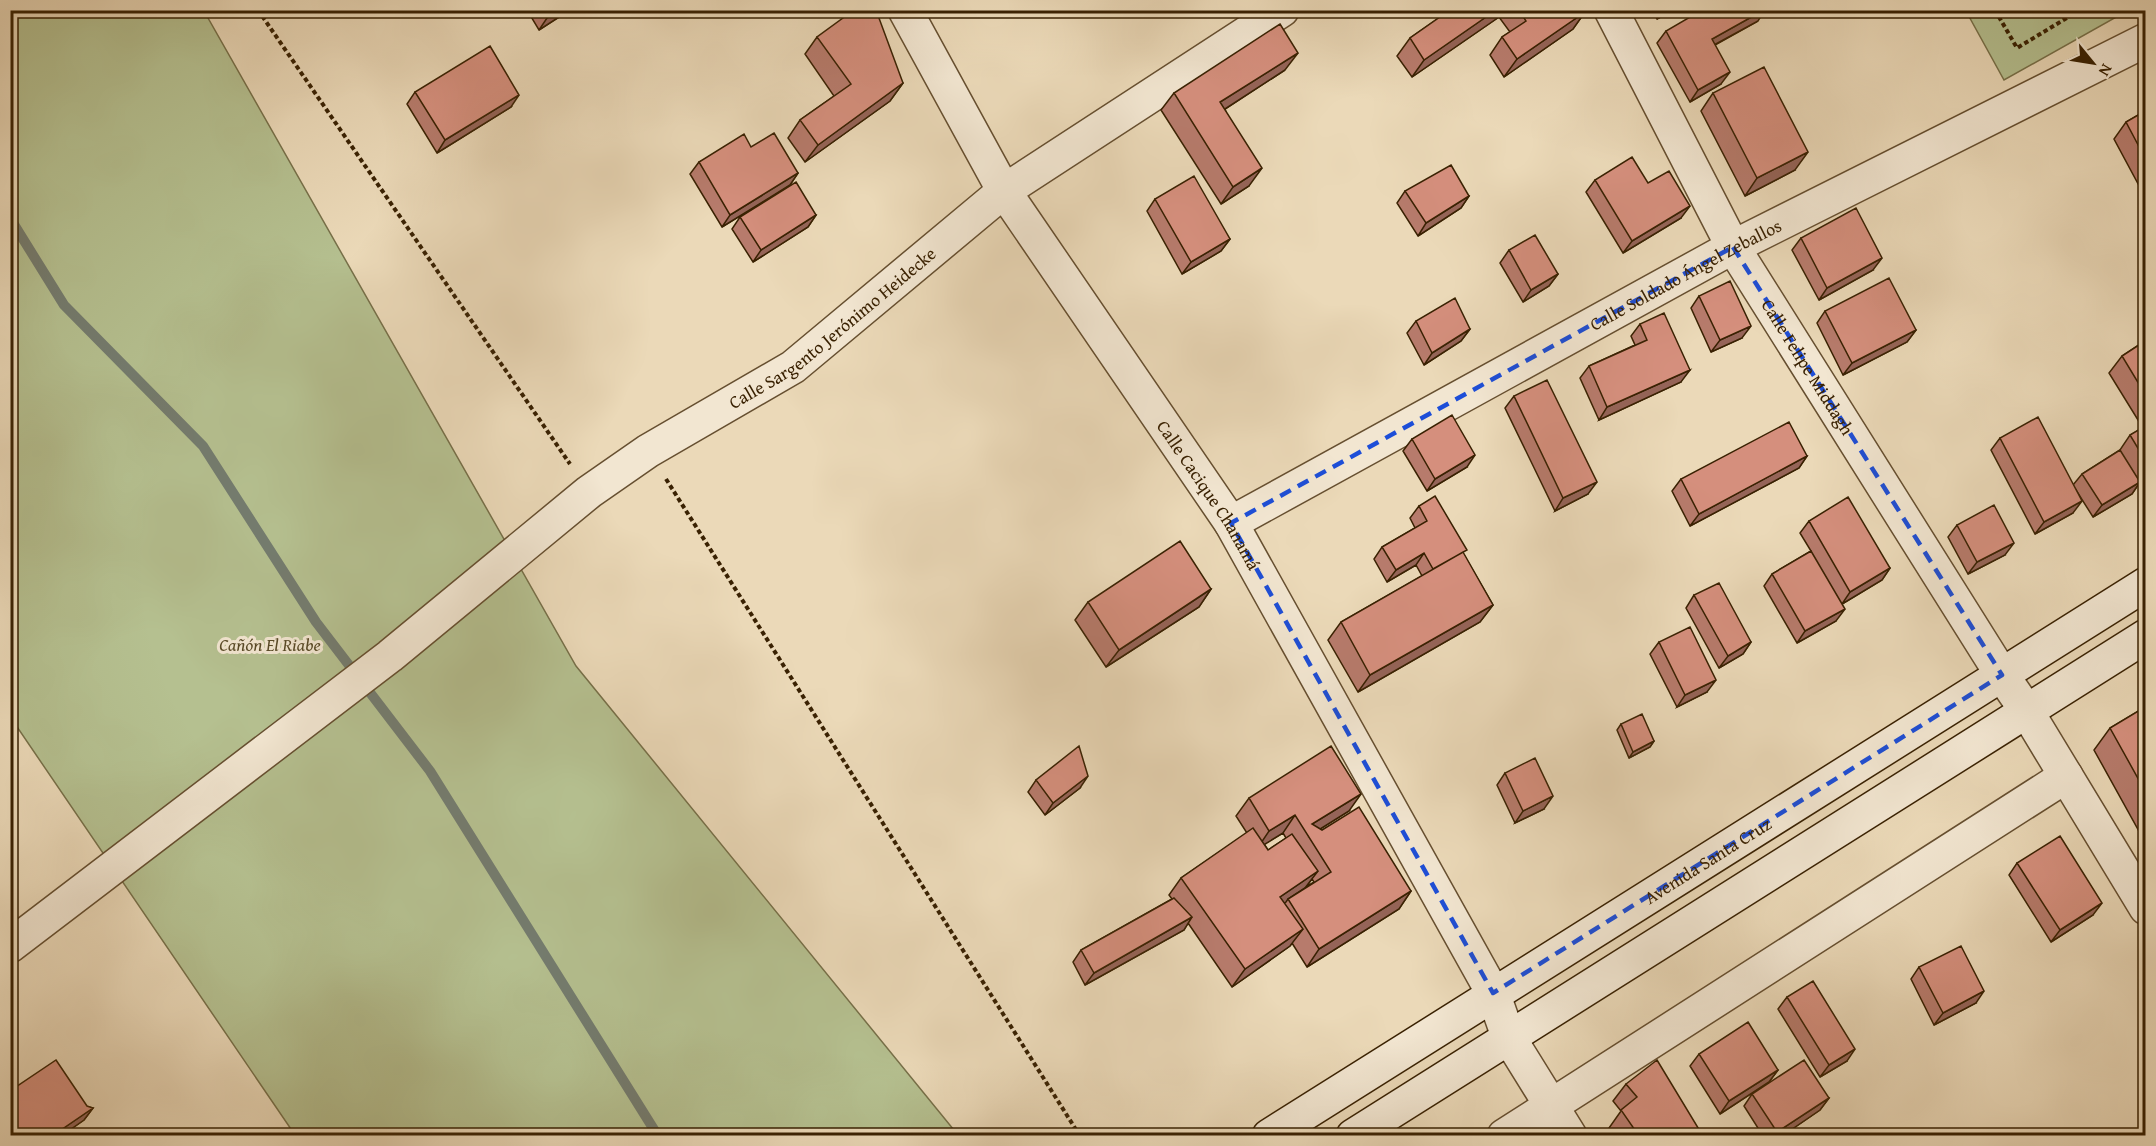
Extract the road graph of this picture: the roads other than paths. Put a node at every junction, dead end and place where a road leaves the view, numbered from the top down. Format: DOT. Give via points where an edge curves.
graph roads {
  1 [pos="905,10"];
  2 [pos="1282,10"];
  3 [pos="1611,10"];
  4 [pos="2145,39"];
  5 [pos="1004,191"];
  6 [pos="1732,247"];
  7 [pos="1231,523"];
  8 [pos="2145,584"];
  9 [pos="2145,636"];
  10 [pos="2001,675"];
  11 [pos="2026,710"];
  12 [pos="2066,776"];
  13 [pos="2145,908"];
  14 [pos="10,946"];
  15 [pos="1493,993"];
  16 [pos="1508,1036"];
  17 [pos="1551,1105"];
  18 [pos="1269,1136"];
  19 [pos="1353,1136"];
  20 [pos="1504,1136"];
  21 [pos="1570,1136"];
  1 -- 5 [label="street, Calle Cacique Chanamá"];
  2 -- 5 [label="street, Calle Sargento Jerónimo Heidecke"];
  3 -- 6 [label="street, Calle Felipe Middagh"];
  4 -- 6 [label="street, Calle Soldado Ángel Zeballos"];
  5 -- 7 [label="street, Calle Cacique Chanamá"];
  5 -- 14 [label="street, Calle Sargento Jerónimo Heidecke" via="793,367 648,451 589,492 390,656"];
  6 -- 7 [label="street, Calle Soldado Ángel Zeballos"];
  6 -- 10 [label="street, Calle Felipe Middagh"];
  7 -- 15 [label="street, Calle Cacique Chanamá"];
  8 -- 10 [label="street, Avenida Santa Cruz"];
  9 -- 11 [label="street"];
  10 -- 11 [label="street, Calle Felipe Middagh"];
  10 -- 15 [label="street, Avenida Santa Cruz"];
  11 -- 12 [label="street, Calle Felipe Middagh"];
  11 -- 16 [label="street"];
  12 -- 13 [label="street, Calle Felipe Middagh"];
  12 -- 17 [label="street"];
  15 -- 16 [label="street, Calle Cacique Chanamá"];
  15 -- 18 [label="street, Avenida Santa Cruz"];
  16 -- 17 [label="street, Calle Cacique Chanamá"];
  16 -- 19 [label="street"];
  17 -- 20 [label="street"];
  17 -- 21 [label="street, Calle Cacique Chanamá"];
}
